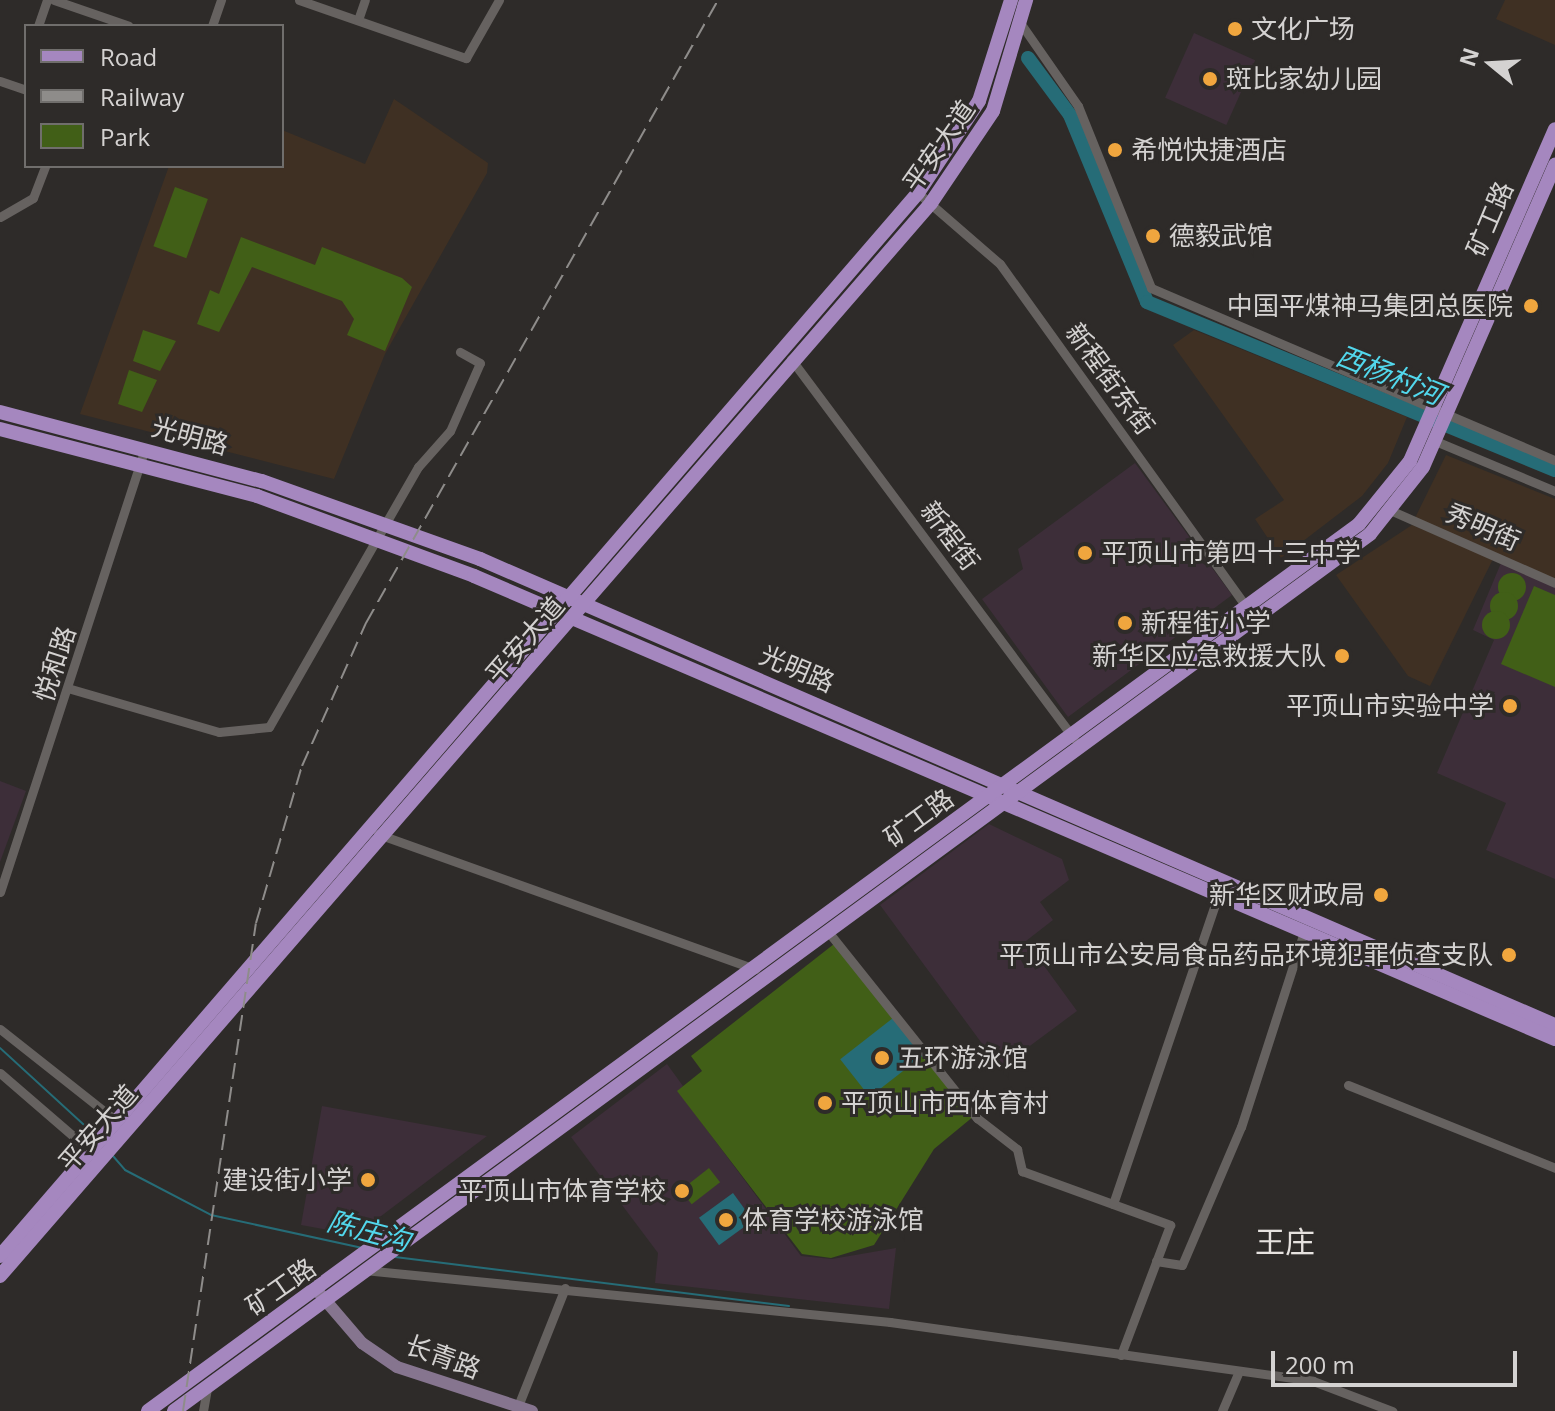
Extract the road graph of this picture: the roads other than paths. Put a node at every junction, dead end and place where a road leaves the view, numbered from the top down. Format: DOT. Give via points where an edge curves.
graph roads {
  1 [pos="47,0"];
  2 [pos="54,0"];
  3 [pos="221,0"];
  4 [pos="299,0"];
  5 [pos="365,0"];
  6 [pos="499,0"];
  7 [pos="1011,0"];
  8 [pos="1026,0"];
  9 [pos="358,20"];
  10 [pos="39,24"];
  11 [pos="123,24"];
  12 [pos="213,24"];
  13 [pos="1021,24"];
  14 [pos="0,81"];
  15 [pos="24,89"];
  16 [pos="1555,129"];
  17 [pos="1555,165"];
  18 [pos="44,168"];
  19 [pos="918,193"];
  20 [pos="931,203"];
  21 [pos="0,217"];
  22 [pos="784,350"];
  23 [pos="460,352"];
  24 [pos="794,363"];
  25 [pos="0,412"];
  26 [pos="1440,412"];
  27 [pos="0,429"];
  28 [pos="1430,434"];
  29 [pos="143,456"];
  30 [pos="1555,460"];
  31 [pos="1555,491"];
  32 [pos="1392,511"];
  33 [pos="1555,583"];
  34 [pos="572,598"];
  35 [pos="588,605"];
  36 [pos="1247,608"];
  37 [pos="559,613"];
  38 [pos="575,620"];
  39 [pos="71,689"];
  40 [pos="1077,742"];
  41 [pos="1003,785"];
  42 [pos="1020,792"];
  43 [pos="988,797"];
  44 [pos="1004,804"];
  45 [pos="368,831"];
  46 [pos="383,836"];
  47 [pos="1220,889"];
  48 [pos="0,892"];
  49 [pos="1304,932"];
  50 [pos="830,934"];
  51 [pos="756,969"];
  52 [pos="0,1029"];
  53 [pos="1554,1033"];
  54 [pos="0,1073"];
  55 [pos="1348,1085"];
  56 [pos="120,1128"];
  57 [pos="98,1153"];
  58 [pos="1555,1168"];
  59 [pos="1113,1204"];
  60 [pos="394,1244"];
  61 [pos="0,1256"];
  62 [pos="1156,1261"];
  63 [pos="363,1266"];
  64 [pos="0,1276"];
  65 [pos="565,1288"];
  66 [pos="323,1297"];
  67 [pos="1121,1355"];
  68 [pos="1239,1371"];
  69 [pos="207,1388"];
  70 [pos="516,1409"];
  71 [pos="148,1411"];
  72 [pos="174,1411"];
  73 [pos="203,1411"];
  74 [pos="532,1411"];
  75 [pos="1222,1411"];
  76 [pos="1392,1411"];
  1 -- 10 [label="street"];
  2 -- 11 [label="street"];
  3 -- 12 [label="street"];
  4 -- 9 [label="street"];
  5 -- 9 [label="street"];
  6 -- 9 [label="street" via="466,58"];
  7 -- 19 [label="main road, 平安大道" via="979,101"];
  8 -- 13 [label="main road, 平安大道"];
  13 -- 20 [label="main road, 平安大道" via="993,111"];
  13 -- 26 [label="street" via="1078,106 1151,288"];
  14 -- 15 [label="street"];
  16 -- 26 [label="main road, 矿工路"];
  17 -- 26 [label="main road, 矿工路"];
  18 -- 21 [label="street" via="33,198"];
  19 -- 20 [label="street, 新程街东街"];
  19 -- 22 [label="main road, 平安大道"];
  20 -- 24 [label="main road, 平安大道"];
  20 -- 36 [label="street, 新程街东街" via="1000,264"];
  22 -- 24 [label="street, 新程街"];
  22 -- 34 [label="main road, 平安大道"];
  23 -- 39 [label="street" via="480,363 447,437 397,504 280,712 258,733 183,724"];
  24 -- 35 [label="main road, 平安大道"];
  24 -- 40 [label="street, 新程街"];
  25 -- 29 [label="main road, 光明路"];
  26 -- 28 [label="main road, 矿工路"];
  26 -- 30 [label="street"];
  27 -- 29 [label="main road, 光明路"];
  28 -- 31 [label="street"];
  28 -- 32 [label="main road, 矿工路"];
  28 -- 36 [label="main road, 矿工路" via="1371,513"];
  29 -- 34 [label="main road, 光明路" via="370,517"];
  29 -- 37 [label="main road, 光明路" via="363,533"];
  29 -- 39 [label="street, 悦和路"];
  32 -- 33 [label="street, 秀明街"];
  32 -- 40 [label="main road, 矿工路"];
  34 -- 35 [label="main road, 光明路"];
  34 -- 37 [label="main road, 平安大道"];
  35 -- 38 [label="main road, 平安大道"];
  35 -- 41 [label="main road, 光明路"];
  36 -- 40 [label="main road, 矿工路"];
  37 -- 38 [label="main road, 光明路"];
  37 -- 45 [label="main road, 平安大道"];
  38 -- 43 [label="main road, 光明路"];
  38 -- 46 [label="main road, 平安大道"];
  39 -- 48 [label="street, 悦和路"];
  40 -- 41 [label="main road, 矿工路"];
  40 -- 42 [label="main road, 矿工路"];
  41 -- 42 [label="main road, 光明路"];
  41 -- 43 [label="main road, 矿工路"];
  42 -- 44 [label="main road, 矿工路"];
  42 -- 47 [label="main road, 光明路"];
  43 -- 44 [label="main road, 光明路"];
  43 -- 51 [label="main road, 矿工路"];
  44 -- 47 [label="main road, 光明路"];
  44 -- 50 [label="main road, 矿工路"];
  45 -- 46 [label="street"];
  45 -- 56 [label="main road, 平安大道"];
  46 -- 51 [label="street"];
  46 -- 56 [label="main road, 平安大道"];
  47 -- 49 [label="main road, 光明路"];
  47 -- 53 [label="main road, 光明路"];
  47 -- 59 [label="street"];
  49 -- 53 [label="main road, 光明路"];
  49 -- 62 [label="street" via="1241,1127 1182,1265"];
  50 -- 59 [label="street" via="977,1118 1017,1149 1022,1171"];
  50 -- 60 [label="main road, 矿工路"];
  51 -- 60 [label="main road, 矿工路"];
  52 -- 56 [label="street"];
  54 -- 57 [label="street"];
  55 -- 58 [label="street"];
  56 -- 57 [label="main road, 平安大道"];
  57 -- 61 [label="main road, 平安大道"];
  57 -- 64 [label="main road, 平安大道"];
  59 -- 62 [label="street" via="1170,1225"];
  60 -- 63 [label="main road, 矿工路"];
  62 -- 67 [label="street"];
  63 -- 65 [label="street"];
  63 -- 66 [label="main road, 矿工路"];
  65 -- 67 [label="street"];
  65 -- 70 [label="street"];
  66 -- 69 [label="main road, 矿工路"];
  66 -- 70 [label="street, 长青路" via="362,1343 397,1367"];
  66 -- 71 [label="main road, 矿工路"];
  67 -- 68 [label="street"];
  68 -- 75 [label="street"];
  68 -- 76 [label="street" via="1313,1381"];
  69 -- 72 [label="main road, 矿工路"];
  69 -- 73 [label="street"];
  70 -- 74 [label="street, 长青路"];
}
